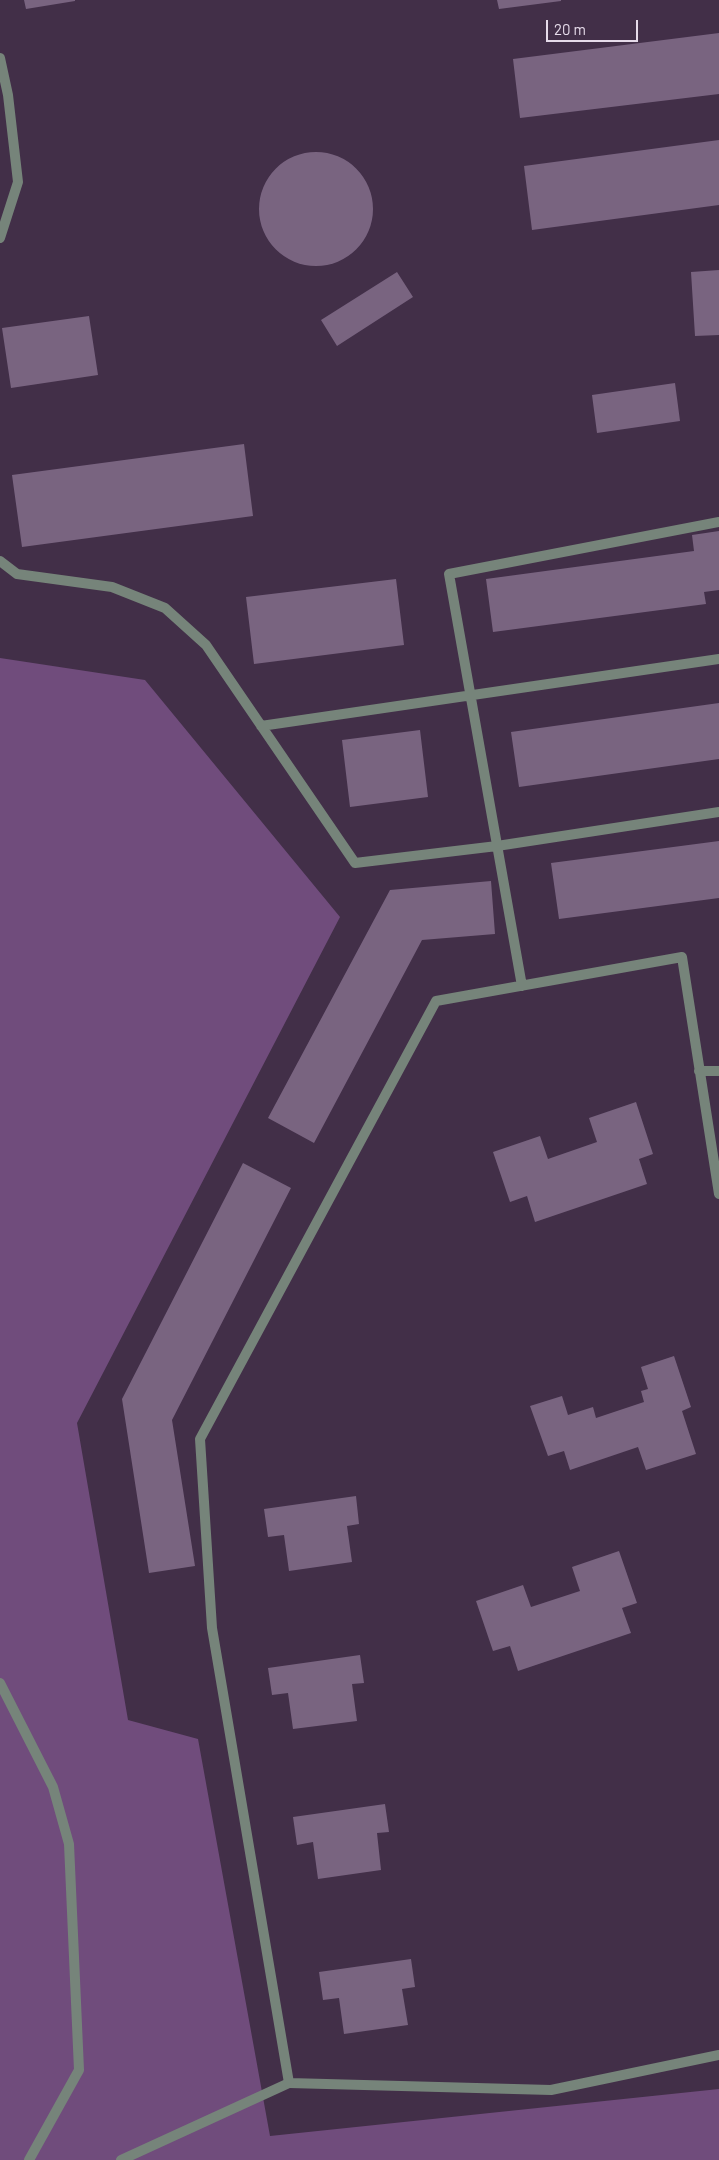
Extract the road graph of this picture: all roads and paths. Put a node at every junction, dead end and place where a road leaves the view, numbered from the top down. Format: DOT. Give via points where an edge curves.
graph roads {
  1 [pos="0,58"];
  2 [pos="0,238"];
  3 [pos="719,522"];
  4 [pos="0,561"];
  5 [pos="719,659"];
  6 [pos="470,694"];
  7 [pos="261,726"];
  8 [pos="719,812"];
  9 [pos="497,846"];
  10 [pos="522,986"];
  11 [pos="719,1070"];
  12 [pos="699,1071"];
  13 [pos="719,1194"];
  14 [pos="0,1683"];
  15 [pos="719,2055"];
  16 [pos="289,2083"];
  17 [pos="29,2160"];
  18 [pos="121,2160"];
  1 -- 2 [label="street" via="8,95 18,182"];
  3 -- 6 [label="street" via="448,574"];
  4 -- 7 [label="street" via="17,574 112,587 165,608 206,646"];
  5 -- 6 [label="street"];
  6 -- 7 [label="street"];
  6 -- 9 [label="street"];
  7 -- 9 [label="street" via="355,863"];
  8 -- 9 [label="street"];
  9 -- 10 [label="street"];
  10 -- 12 [label="street" via="682,957"];
  10 -- 16 [label="street" via="436,1001 200,1439 212,1628"];
  11 -- 12 [label="street"];
  12 -- 13 [label="street"];
  14 -- 17 [label="street" via="53,1788 69,1844 79,2070"];
  15 -- 16 [label="street" via="552,2090"];
  16 -- 18 [label="street"];
}
